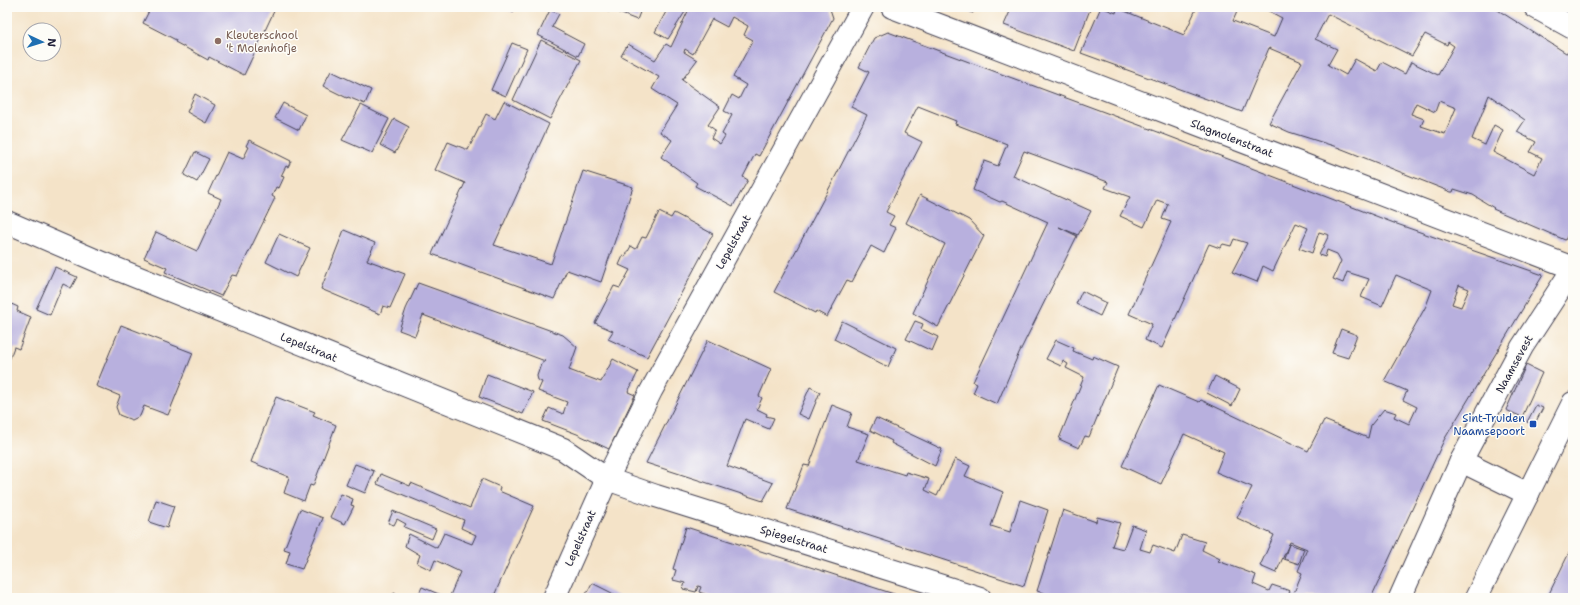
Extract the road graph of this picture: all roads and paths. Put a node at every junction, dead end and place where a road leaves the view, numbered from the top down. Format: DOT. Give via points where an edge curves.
graph roads {
  1 [pos="863,7"];
  2 [pos="892,7"];
  3 [pos="1535,7"];
  4 [pos="1573,28"];
  5 [pos="7,222"];
  6 [pos="1573,269"];
  7 [pos="1573,403"];
  8 [pos="1461,461"];
  9 [pos="607,479"];
  10 [pos="1528,494"];
  11 [pos="554,598"];
  12 [pos="980,598"];
  13 [pos="1400,598"];
  14 [pos="1476,598"];
  1 -- 9 [label="street, Lepelstraat" via="651,390"];
  2 -- 6 [label="street, Slagmolenstraat"];
  3 -- 4 [label="street"];
  5 -- 9 [label="street, Lepelstraat" via="102,264 563,449"];
  6 -- 8 [label="street, Naamsevest" via="1522,347"];
  7 -- 10 [label="street"];
  8 -- 10 [label="street"];
  8 -- 13 [label="street, Naamsevest"];
  9 -- 11 [label="street, Lepelstraat"];
  9 -- 12 [label="street, Spiegelstraat"];
  10 -- 14 [label="street"];
}
